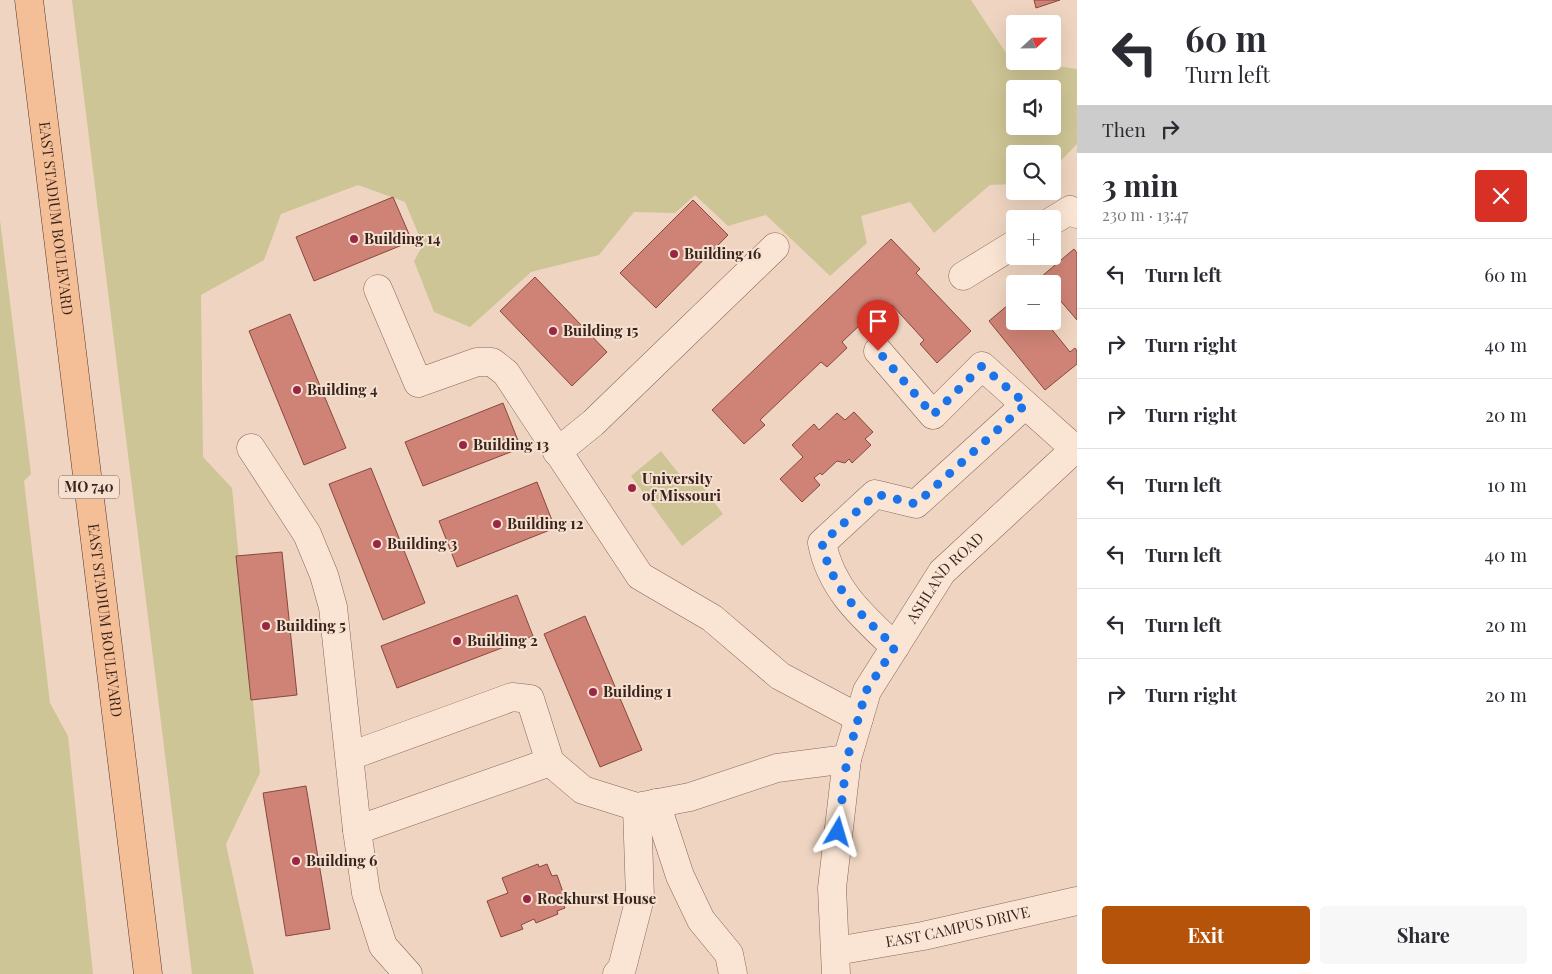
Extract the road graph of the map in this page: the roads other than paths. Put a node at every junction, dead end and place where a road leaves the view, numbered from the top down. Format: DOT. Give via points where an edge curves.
graph roads {
  1 [pos="30,0"];
  2 [pos="1077,214"];
  3 [pos="1061,216"];
  4 [pos="775,247"];
  5 [pos="1006,250"];
  6 [pos="963,276"];
  7 [pos="378,289"];
  8 [pos="878,351"];
  9 [pos="1026,404"];
  10 [pos="251,448"];
  11 [pos="1076,448"];
  12 [pos="557,452"];
  13 [pos="895,647"];
  14 [pos="859,718"];
  15 [pos="350,756"];
  16 [pos="847,759"];
  17 [pos="550,762"];
  18 [pos="646,805"];
  19 [pos="357,830"];
  20 [pos="680,876"];
  21 [pos="640,892"];
  22 [pos="1077,901"];
  23 [pos="836,962"];
  24 [pos="148,974"];
  25 [pos="408,974"];
  26 [pos="616,974"];
  27 [pos="733,974"];
  1 -- 24 [label="main road, EAST STADIUM BOULEVARD / MO 740"];
  2 -- 3 [label="street" via="1070,210"];
  4 -- 12 [label="street" via="594,423"];
  5 -- 6 [label="street"];
  7 -- 12 [label="street" via="418,383 477,362 492,362 506,373"];
  8 -- 9 [label="street" via="933,415 982,366"];
  9 -- 11 [label="street"];
  9 -- 13 [label="street" via="916,504 876,494 822,543 826,563 853,608"];
  10 -- 15 [label="street" via="307,534 324,575 333,606"];
  11 -- 13 [label="street, ASHLAND ROAD" via="942,572"];
  12 -- 14 [label="street" via="640,576 712,618 780,676"];
  13 -- 14 [label="street, ASHLAND ROAD" via="866,691"];
  14 -- 16 [label="street, ASHLAND ROAD"];
  15 -- 17 [label="street" via="512,697 530,699"];
  15 -- 19 [label="street"];
  16 -- 18 [label="street" via="776,768 690,796"];
  16 -- 23 [label="street, ASHLAND ROAD" via="832,888"];
  17 -- 18 [label="street" via="584,790"];
  17 -- 19 [label="street"];
  18 -- 20 [label="street"];
  18 -- 21 [label="street"];
  19 -- 25 [label="street" via="366,893 383,946"];
  20 -- 21 [label="street"];
  20 -- 27 [label="street" via="701,920 729,954"];
  21 -- 26 [label="street" via="622,968"];
  22 -- 23 [label="street, EAST CAMPUS DRIVE" via="923,936"];
}
